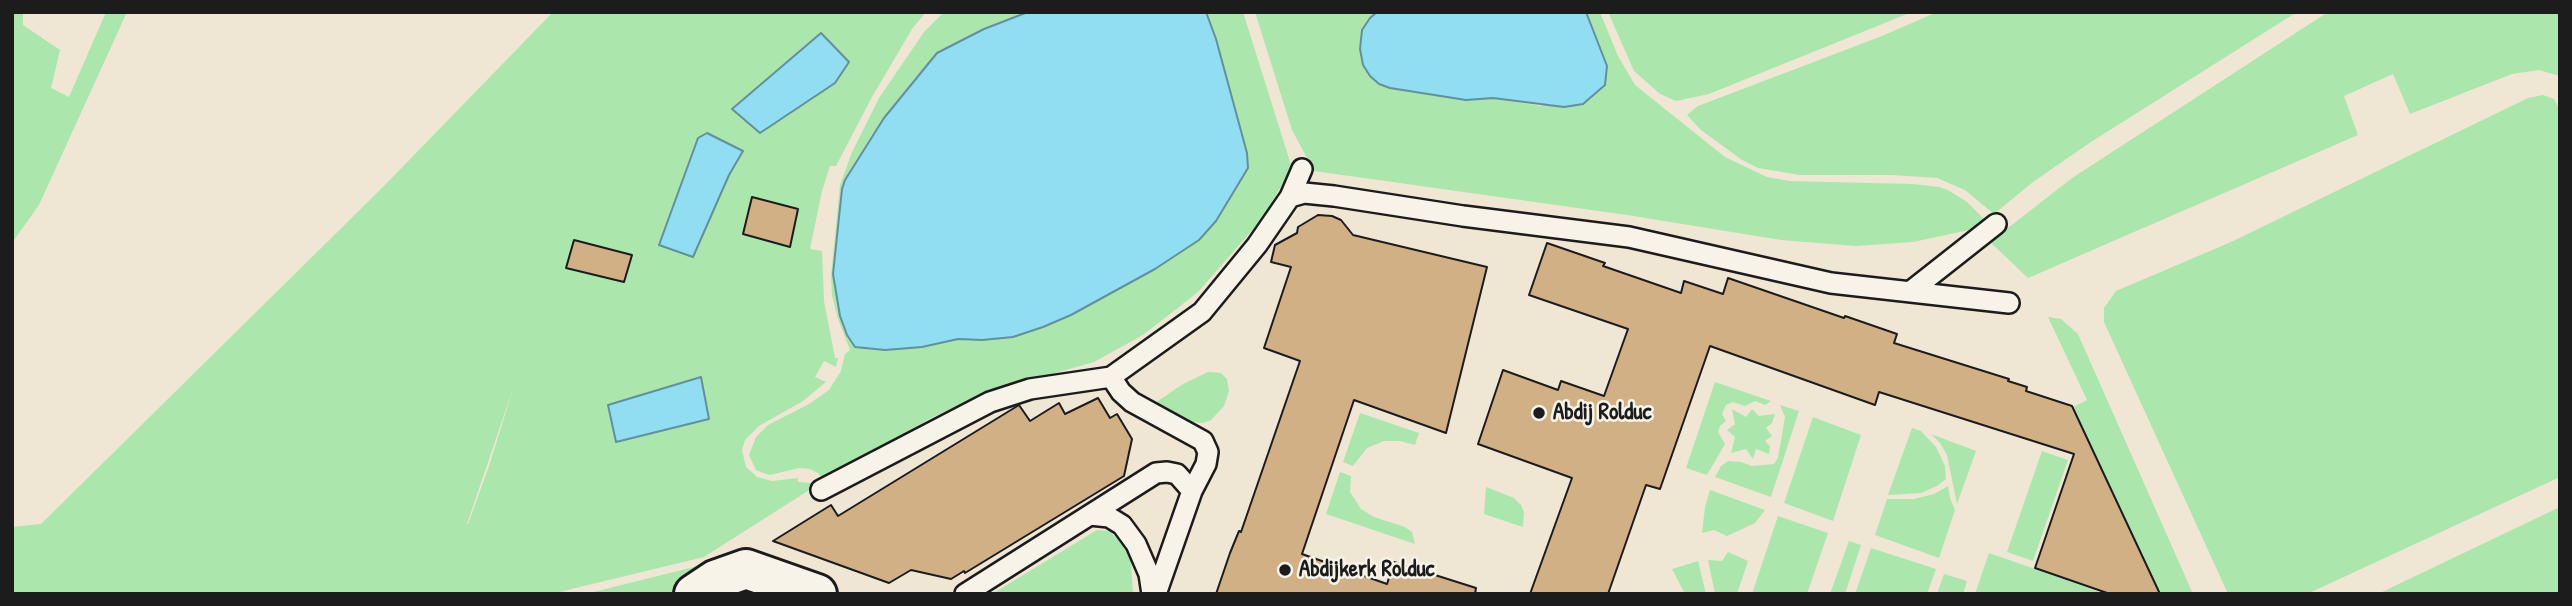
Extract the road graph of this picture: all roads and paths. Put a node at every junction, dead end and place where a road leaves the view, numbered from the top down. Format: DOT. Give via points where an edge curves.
graph roads {
  1 [pos="1302,169"];
  2 [pos="1290,197"];
  3 [pos="1996,224"];
  4 [pos="1910,291"];
  5 [pos="2009,303"];
  6 [pos="1111,377"];
  7 [pos="821,490"];
  8 [pos="1192,491"];
  9 [pos="1090,515"];
  10 [pos="694,594"];
  11 [pos="817,594"];
  12 [pos="965,594"];
  13 [pos="1154,594"];
  1 -- 2 [label="lane"];
  2 -- 4 [label="lane" via="1304,193 1334,196 1629,237 1831,284"];
  2 -- 6 [label="lane" via="1202,312"];
  3 -- 4 [label="lane"];
  4 -- 5 [label="lane"];
  6 -- 7 [label="lane" via="1030,389 990,401"];
  6 -- 8 [label="lane" via="1132,402 1203,441 1208,452 1206,464"];
  8 -- 9 [label="lane" via="1177,474 1157,473"];
  8 -- 13 [label="lane"];
  9 -- 12 [label="lane"];
  9 -- 13 [label="lane" via="1109,517 1122,525 1136,544"];
  10 -- 11 [label="street" via="715,580 746,569"];
}
